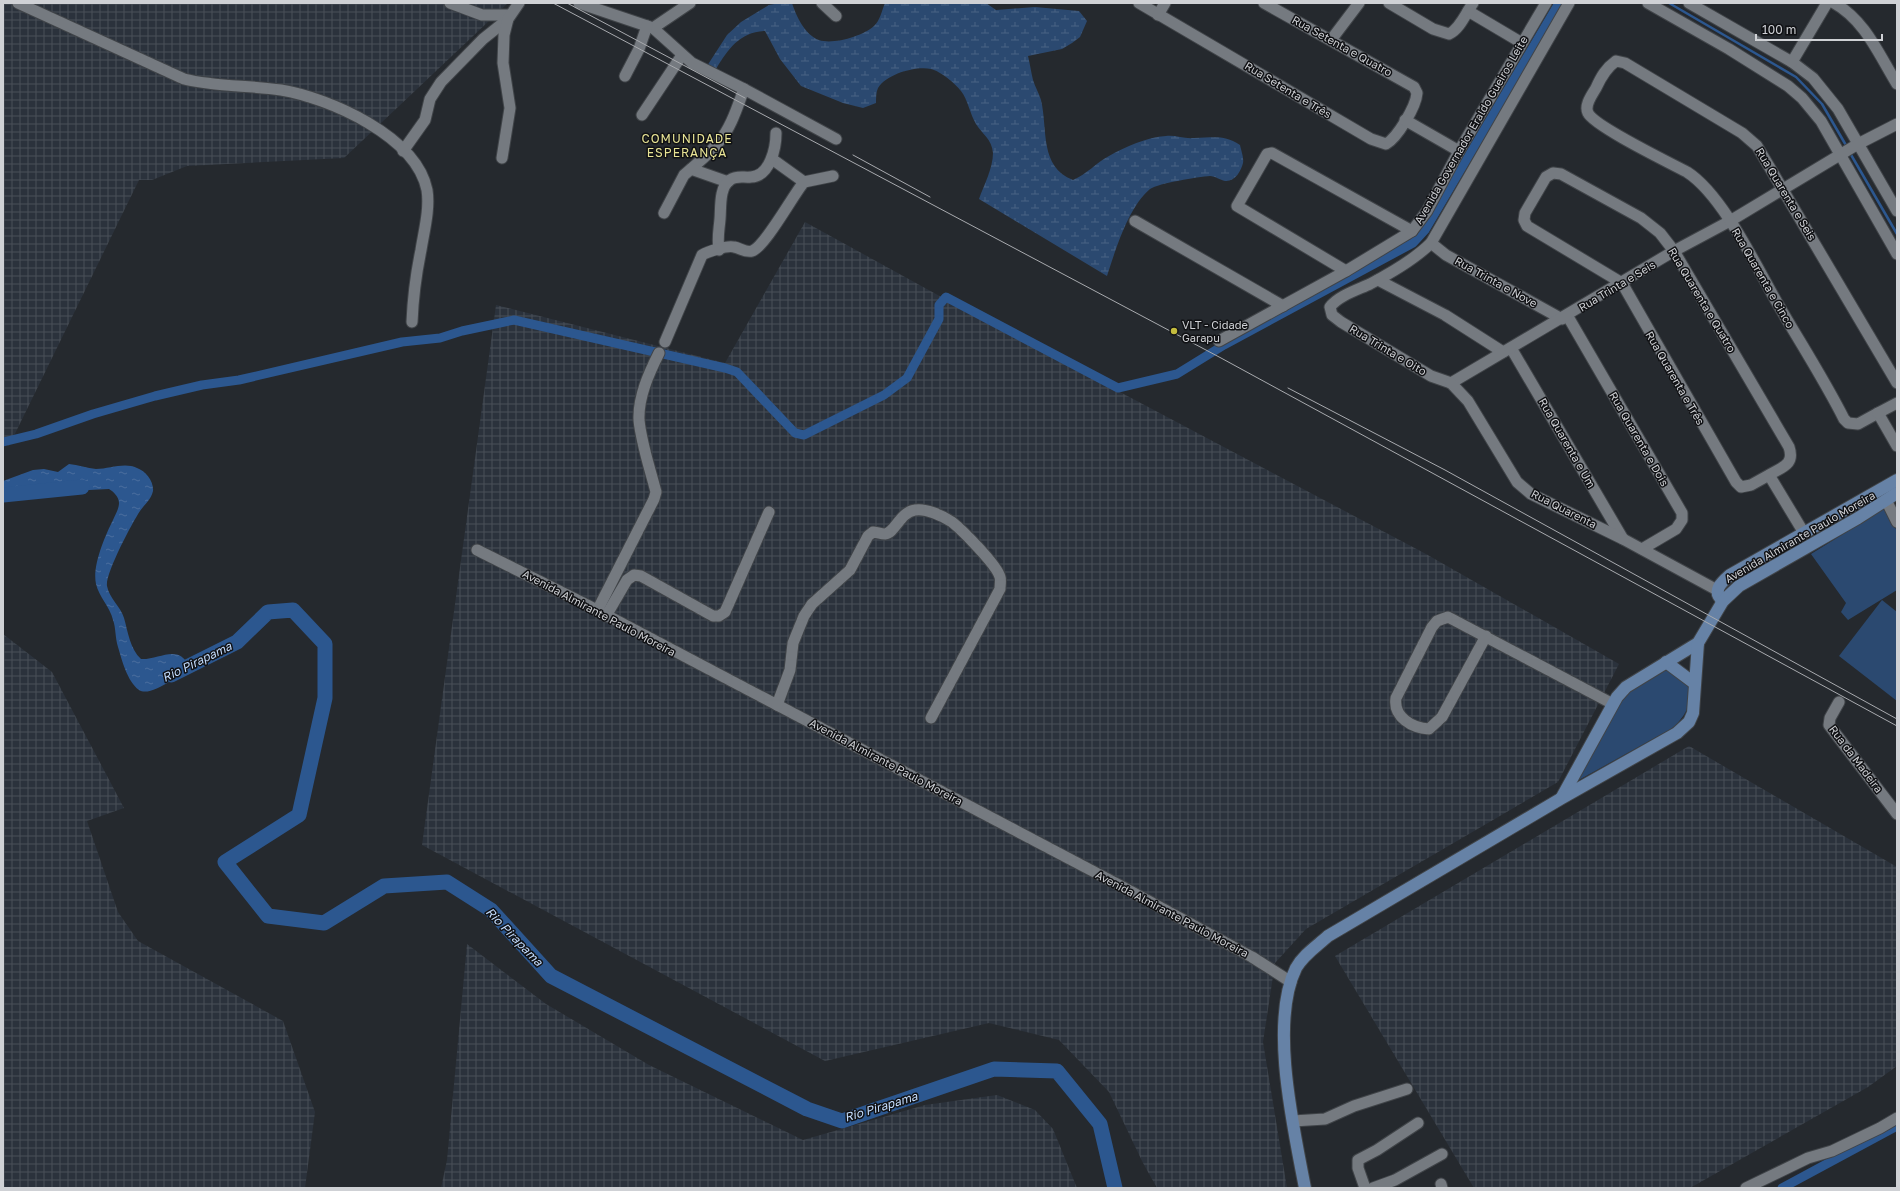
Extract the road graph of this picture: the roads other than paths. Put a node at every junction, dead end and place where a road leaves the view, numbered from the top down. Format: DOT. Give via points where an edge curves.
graph roads {
  1 [pos="18,3"];
  2 [pos="450,3"];
  3 [pos="519,3"];
  4 [pos="579,3"];
  5 [pos="690,3"];
  6 [pos="822,3"];
  7 [pos="1139,3"];
  8 [pos="1165,3"];
  9 [pos="1264,3"];
  10 [pos="1359,3"];
  11 [pos="1389,3"];
  12 [pos="1546,3"];
  13 [pos="1569,3"];
  14 [pos="1648,3"];
  15 [pos="1689,3"];
  16 [pos="1827,3"];
  17 [pos="1834,3"];
  18 [pos="599,7"];
  19 [pos="1470,7"];
  20 [pos="1158,15"];
  21 [pos="836,16"];
  22 [pos="509,17"];
  23 [pos="650,27"];
  24 [pos="1331,40"];
  25 [pos="1522,43"];
  26 [pos="682,55"];
  27 [pos="1792,62"];
  28 [pos="625,76"];
  29 [pos="1897,84"];
  30 [pos="744,89"];
  31 [pos="1417,93"];
  32 [pos="642,116"];
  33 [pos="1593,118"];
  34 [pos="1405,120"];
  35 [pos="1897,124"];
  36 [pos="776,133"];
  37 [pos="836,139"];
  38 [pos="1849,150"];
  39 [pos="403,151"];
  40 [pos="1459,151"];
  41 [pos="502,158"];
  42 [pos="772,159"];
  43 [pos="691,169"];
  44 [pos="833,176"];
  45 [pos="728,182"];
  46 [pos="804,182"];
  47 [pos="1784,190"];
  48 [pos="1897,211"];
  49 [pos="664,213"];
  50 [pos="1135,221"];
  51 [pos="1730,221"];
  52 [pos="1412,231"];
  53 [pos="1431,243"];
  54 [pos="719,250"];
  55 [pos="1674,251"];
  56 [pos="1897,254"];
  57 [pos="1346,271"];
  58 [pos="1378,280"];
  59 [pos="1622,283"];
  60 [pos="1283,306"];
  61 [pos="1330,311"];
  62 [pos="1564,317"];
  63 [pos="412,322"];
  64 [pos="1219,341"];
  65 [pos="665,342"];
  66 [pos="1507,350"];
  67 [pos="659,352"];
  68 [pos="1451,383"];
  69 [pos="1897,383"];
  70 [pos="1897,403"];
  71 [pos="1878,413"];
  72 [pos="1897,446"];
  73 [pos="1769,475"];
  74 [pos="1897,480"];
  75 [pos="1897,493"];
  76 [pos="1886,500"];
  77 [pos="769,512"];
  78 [pos="1823,522"];
  79 [pos="1897,522"];
  80 [pos="1804,534"];
  81 [pos="1830,534"];
  82 [pos="1623,539"];
  83 [pos="1642,549"];
  84 [pos="477,550"];
  85 [pos="1720,596"];
  86 [pos="602,614"];
  87 [pos="1486,636"];
  88 [pos="1698,642"];
  89 [pos="1666,662"];
  90 [pos="1694,683"];
  91 [pos="1839,702"];
  92 [pos="1613,704"];
  93 [pos="777,705"];
  94 [pos="931,718"];
  95 [pos="1562,798"];
  96 [pos="1897,814"];
  97 [pos="1291,982"];
  98 [pos="1407,1089"];
  99 [pos="1897,1118"];
  100 [pos="1293,1121"];
  101 [pos="1418,1123"];
  102 [pos="1442,1154"];
  103 [pos="1305,1188"];
  104 [pos="1365,1188"];
  105 [pos="1373,1188"];
  106 [pos="1746,1188"];
  1 -- 39 [label="street" via="184,79 283,91 336,107 373,125"];
  2 -- 22 [label="street" via="482,14"];
  3 -- 22 [label="street"];
  4 -- 18 [label="street"];
  5 -- 23 [label="street"];
  6 -- 21 [label="street"];
  7 -- 20 [label="street, Rua Setenta e Três"];
  8 -- 20 [label="street"];
  9 -- 24 [label="street, Rua Setenta e Quatro"];
  10 -- 24 [label="street"];
  11 -- 19 [label="street" via="1433,29 1449,34 1454,32"];
  12 -- 25 [label="street, Avenida Governador Eraldo Gueiros Leite"];
  13 -- 53 [label="street, Avenida Governador Eraldo Gueiros Leite"];
  14 -- 38 [label="street" via="1788,86"];
  15 -- 27 [label="street"];
  16 -- 27 [label="street"];
  17 -- 29 [label="street" via="1852,16 1868,35"];
  18 -- 23 [label="street"];
  19 -- 25 [label="street"];
  20 -- 34 [label="street, Rua Setenta e Três" via="1375,141 1386,144 1392,141"];
  22 -- 39 [label="street" via="488,34 441,82 430,99 425,120"];
  22 -- 41 [label="street" via="503,48 510,108"];
  23 -- 26 [label="street"];
  23 -- 28 [label="street"];
  24 -- 31 [label="street, Rua Setenta e Quatro" via="1414,87"];
  25 -- 40 [label="street, Avenida Governador Eraldo Gueiros Leite"];
  26 -- 30 [label="street" via="716,76"];
  26 -- 32 [label="street"];
  27 -- 38 [label="street" via="1813,78 1838,109"];
  30 -- 37 [label="street"];
  30 -- 43 [label="street" via="724,135"];
  31 -- 34 [label="street, Rua Setenta e Três" via="1414,105"];
  33 -- 47 [label="street, Rua Quarenta e Seis" via="1586,106 1603,74 1616,61 1625,63 1750,139 1764,156"];
  33 -- 51 [label="street, Rua Quarenta e Cinco" via="1698,179"];
  34 -- 40 [label="street"];
  35 -- 38 [label="street, Rua Trinta e Seis"];
  36 -- 42 [label="street"];
  38 -- 47 [label="street, Rua Trinta e Seis"];
  38 -- 48 [label="street"];
  38 -- 56 [label="street"];
  39 -- 63 [label="street" via="422,174 427,191 425,229 413,293"];
  40 -- 52 [label="street, Avenida Governador Eraldo Gueiros Leite" via="1427,210"];
  42 -- 45 [label="street" via="760,174 753,178 736,177"];
  42 -- 46 [label="street"];
  43 -- 45 [label="street"];
  43 -- 49 [label="street" via="684,175"];
  44 -- 46 [label="street"];
  45 -- 54 [label="street" via="719,203"];
  46 -- 54 [label="street" via="769,234 754,251 749,252 734,246"];
  47 -- 51 [label="street, Rua Trinta e Seis"];
  47 -- 69 [label="street, Rua Quarenta e Seis"];
  50 -- 60 [label="street"];
  51 -- 55 [label="street, Rua Trinta e Seis"];
  51 -- 71 [label="street, Rua Quarenta e Cinco" via="1844,420 1848,424 1858,424"];
  52 -- 57 [label="street, Avenida Governador Eraldo Gueiros Leite"];
  52 -- 57 [label="street" via="1272,153 1267,154 1237,206"];
  53 -- 58 [label="street, Avenida Governador Eraldo Gueiros Leite" via="1420,254"];
  53 -- 62 [label="street, Rua Trinta e Nove" via="1446,255"];
  54 -- 65 [label="street" via="705,253 698,260"];
  55 -- 59 [label="street, Rua Trinta e Seis"];
  55 -- 59 [label="street, Rua Quarenta e Quatro" via="1660,233 1641,218 1562,174 1553,173 1546,177 1528,207 1524,220 1527,226"];
  55 -- 73 [label="street, Rua Quarenta e Quatro" via="1790,447 1791,460 1786,466"];
  57 -- 60 [label="street, Avenida Governador Eraldo Gueiros Leite"];
  58 -- 61 [label="street, Avenida Governador Eraldo Gueiros Leite" via="1337,301 1330,307"];
  58 -- 66 [label="street"];
  59 -- 62 [label="street, Rua Trinta e Seis"];
  59 -- 73 [label="street, Rua Quarenta e Três" via="1736,482 1741,487 1746,486"];
  60 -- 64 [label="street, Avenida Governador Eraldo Gueiros Leite"];
  61 -- 68 [label="street, Rua Trinta e Oito" via="1341,322 1431,376"];
  62 -- 66 [label="street, Rua Trinta e Seis"];
  62 -- 83 [label="street, Rua Quarenta e Dois" via="1682,513 1682,520 1676,529"];
  66 -- 68 [label="street, Rua Trinta e Seis"];
  66 -- 82 [label="street, Rua Quarenta e Um"];
  67 -- 86 [label="street" via="649,372 639,412 656,492"];
  68 -- 82 [label="street, Rua Quarenta" via="1468,401 1514,477 1524,488 1531,494"];
  70 -- 71 [label="street"];
  71 -- 72 [label="street"];
  73 -- 80 [label="street"];
  74 -- 78 [label="main road, Avenida Almirante Paulo Moreira"];
  75 -- 76 [label="main road, Avenida Almirante Paulo Moreira"];
  76 -- 79 [label="street"];
  76 -- 81 [label="main road, Avenida Almirante Paulo Moreira"];
  77 -- 86 [label="street" via="725,612 719,616 713,616 641,576 634,575 627,580"];
  78 -- 80 [label="main road, Avenida Almirante Paulo Moreira"];
  78 -- 81 [label="main road"];
  80 -- 85 [label="main road, Avenida Almirante Paulo Moreira" via="1730,575 1718,586"];
  81 -- 85 [label="main road, Avenida Almirante Paulo Moreira"];
  82 -- 83 [label="street, Rua Quarenta"];
  83 -- 85 [label="street, Rua Quarenta"];
  84 -- 86 [label="street, Avenida Almirante Paulo Moreira"];
  85 -- 88 [label="main road, Avenida Almirante Paulo Moreira"];
  86 -- 93 [label="street, Avenida Almirante Paulo Moreira"];
  87 -- 87 [label="street" via="1448,617 1437,621 1396,698 1399,716 1423,728 1429,729 1435,724 1442,716"];
  87 -- 92 [label="street"];
  88 -- 89 [label="main road, Avenida Almirante Paulo Moreira"];
  88 -- 90 [label="main road, Avenida Almirante Paulo Moreira"];
  89 -- 90 [label="main road"];
  89 -- 92 [label="main road, Avenida Almirante Paulo Moreira" via="1626,687"];
  90 -- 95 [label="main road, Avenida Almirante Paulo Moreira" via="1693,713 1689,722 1677,733"];
  91 -- 96 [label="street, Rua da Madeira" via="1829,725"];
  92 -- 95 [label="main road, Avenida Almirante Paulo Moreira"];
  93 -- 94 [label="street" via="790,670 792,643 812,604 850,570 868,536 873,532 885,534 907,512 925,510 952,522 986,557 1001,578 1000,589"];
  93 -- 97 [label="street, Avenida Almirante Paulo Moreira" via="1126,889 1252,957"];
  95 -- 97 [label="main road, Avenida Almirante Paulo Moreira" via="1328,936 1304,957 1296,968"];
  97 -- 100 [label="main road, Avenida Almirante Paulo Moreira" via="1283,1030"];
  98 -- 100 [label="street" via="1354,1106 1325,1119"];
  99 -- 106 [label="street" via="1832,1151 1808,1158"];
  100 -- 103 [label="main road, Avenida Almirante Paulo Moreira"];
  101 -- 104 [label="street" via="1358,1160"];
  102 -- 105 [label="street" via="1395,1180"];
}
